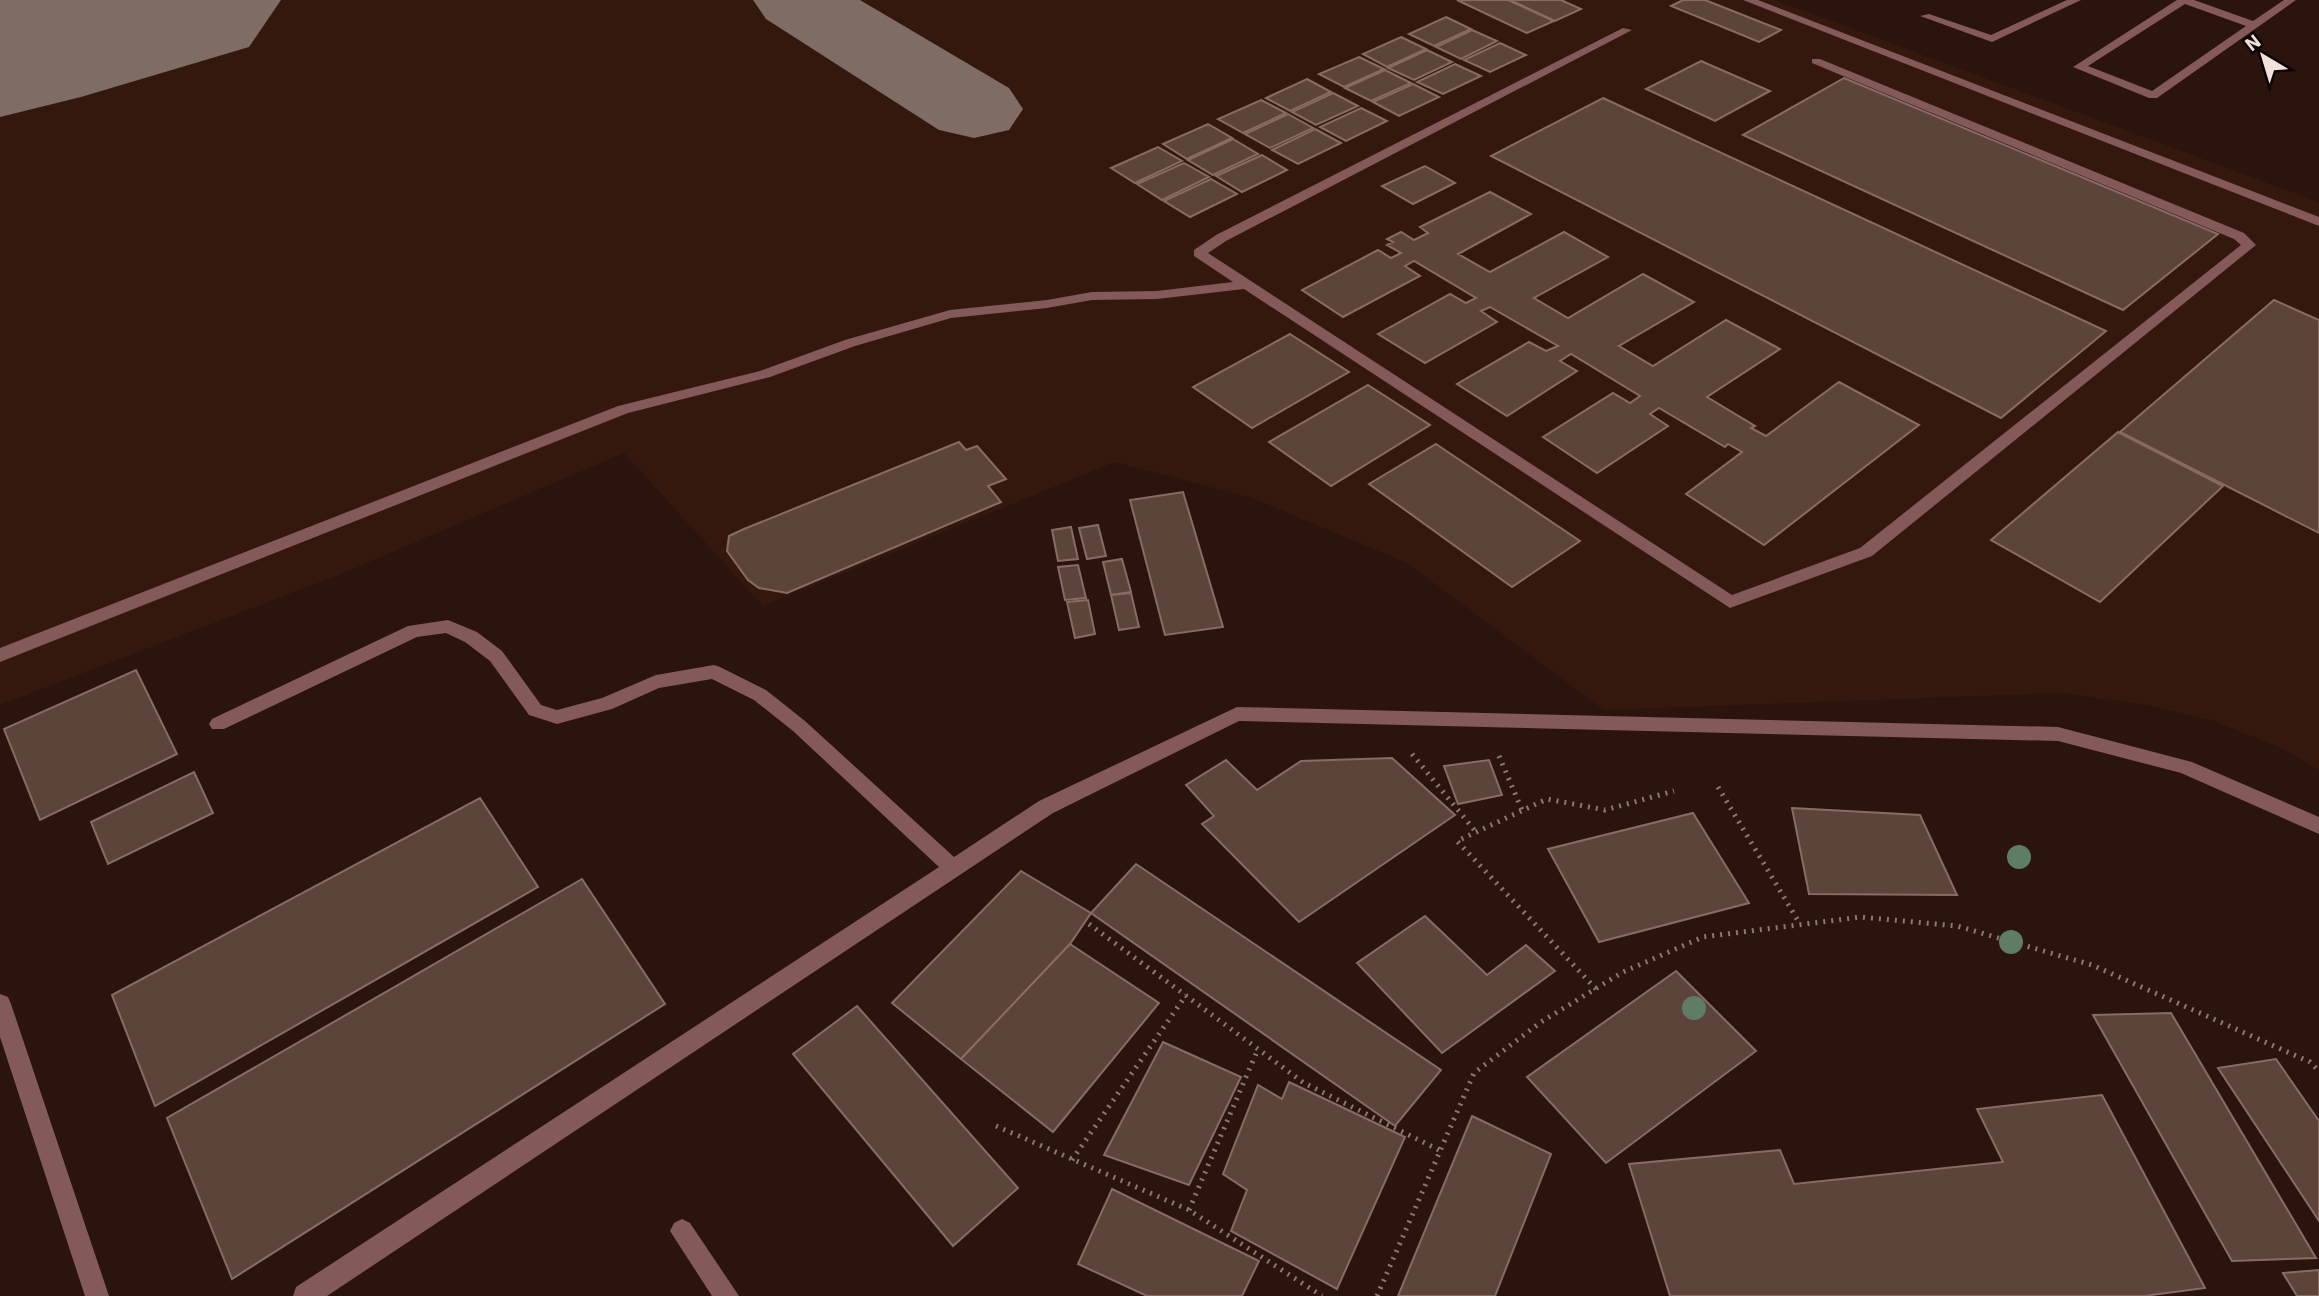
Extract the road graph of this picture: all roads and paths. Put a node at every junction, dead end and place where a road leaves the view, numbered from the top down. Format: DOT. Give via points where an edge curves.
graph roads {
  1 [pos="1748,0"];
  2 [pos="2076,0"];
  3 [pos="2184,0"];
  4 [pos="2291,0"];
  5 [pos="1925,16"];
  6 [pos="2256,26"];
  7 [pos="1628,30"];
  8 [pos="1816,61"];
  9 [pos="2319,222"];
  10 [pos="1248,284"];
  11 [pos="0,655"];
  12 [pos="218,724"];
  13 [pos="1407,747"];
  14 [pos="1498,754"];
  15 [pos="1718,787"];
  16 [pos="1674,791"];
  17 [pos="1522,810"];
  18 [pos="2319,826"];
  19 [pos="1476,832"];
  20 [pos="953,868"];
  21 [pos="1089,924"];
  22 [pos="1800,924"];
  23 [pos="1596,989"];
  24 [pos="1186,995"];
  25 [pos="0,1004"];
  26 [pos="1258,1049"];
  27 [pos="2319,1071"];
  28 [pos="996,1126"];
  29 [pos="1439,1150"];
  30 [pos="1072,1160"];
  31 [pos="1189,1210"];
  32 [pos="681,1231"];
  33 [pos="97,1296"];
  34 [pos="305,1296"];
  35 [pos="727,1296"];
  36 [pos="1322,1296"];
  37 [pos="1377,1296"];
  1 -- 9 [label="lane"];
  2 -- 5 [label="lane" via="1992,39"];
  3 -- 6 [label="lane"];
  3 -- 6 [label="lane" via="2079,67 2152,96"];
  4 -- 6 [label="lane"];
  7 -- 10 [label="lane" via="1199,253"];
  8 -- 10 [label="lane" via="2239,236 2249,246 1866,552 1730,602"];
  10 -- 11 [label="lane" via="1157,295 1092,296 950,314 765,374 623,409"];
  12 -- 20 [label="lane" via="414,631 448,626 496,656 535,710 557,717 606,704 656,682 715,672 760,695 799,726"];
  13 -- 19 [label="path"];
  14 -- 17 [label="path"];
  15 -- 22 [label="path"];
  16 -- 17 [label="path" via="1605,810 1547,799"];
  17 -- 19 [label="path"];
  18 -- 20 [label="lane" via="2185,767 2058,734 1237,714 1046,807"];
  19 -- 23 [label="path" via="1457,841"];
  20 -- 34 [label="lane"];
  21 -- 24 [label="path"];
  22 -- 23 [label="path" via="1703,937"];
  22 -- 27 [label="path" via="1861,917 1957,926 2092,965 2310,1062"];
  23 -- 29 [label="path" via="1541,1022 1474,1073"];
  24 -- 26 [label="path"];
  24 -- 30 [label="path"];
  25 -- 33 [label="lane"];
  26 -- 29 [label="path" via="1304,1083"];
  26 -- 31 [label="path"];
  28 -- 30 [label="path"];
  29 -- 37 [label="path"];
  30 -- 31 [label="path"];
  31 -- 36 [label="path"];
  32 -- 35 [label="lane"];
}
